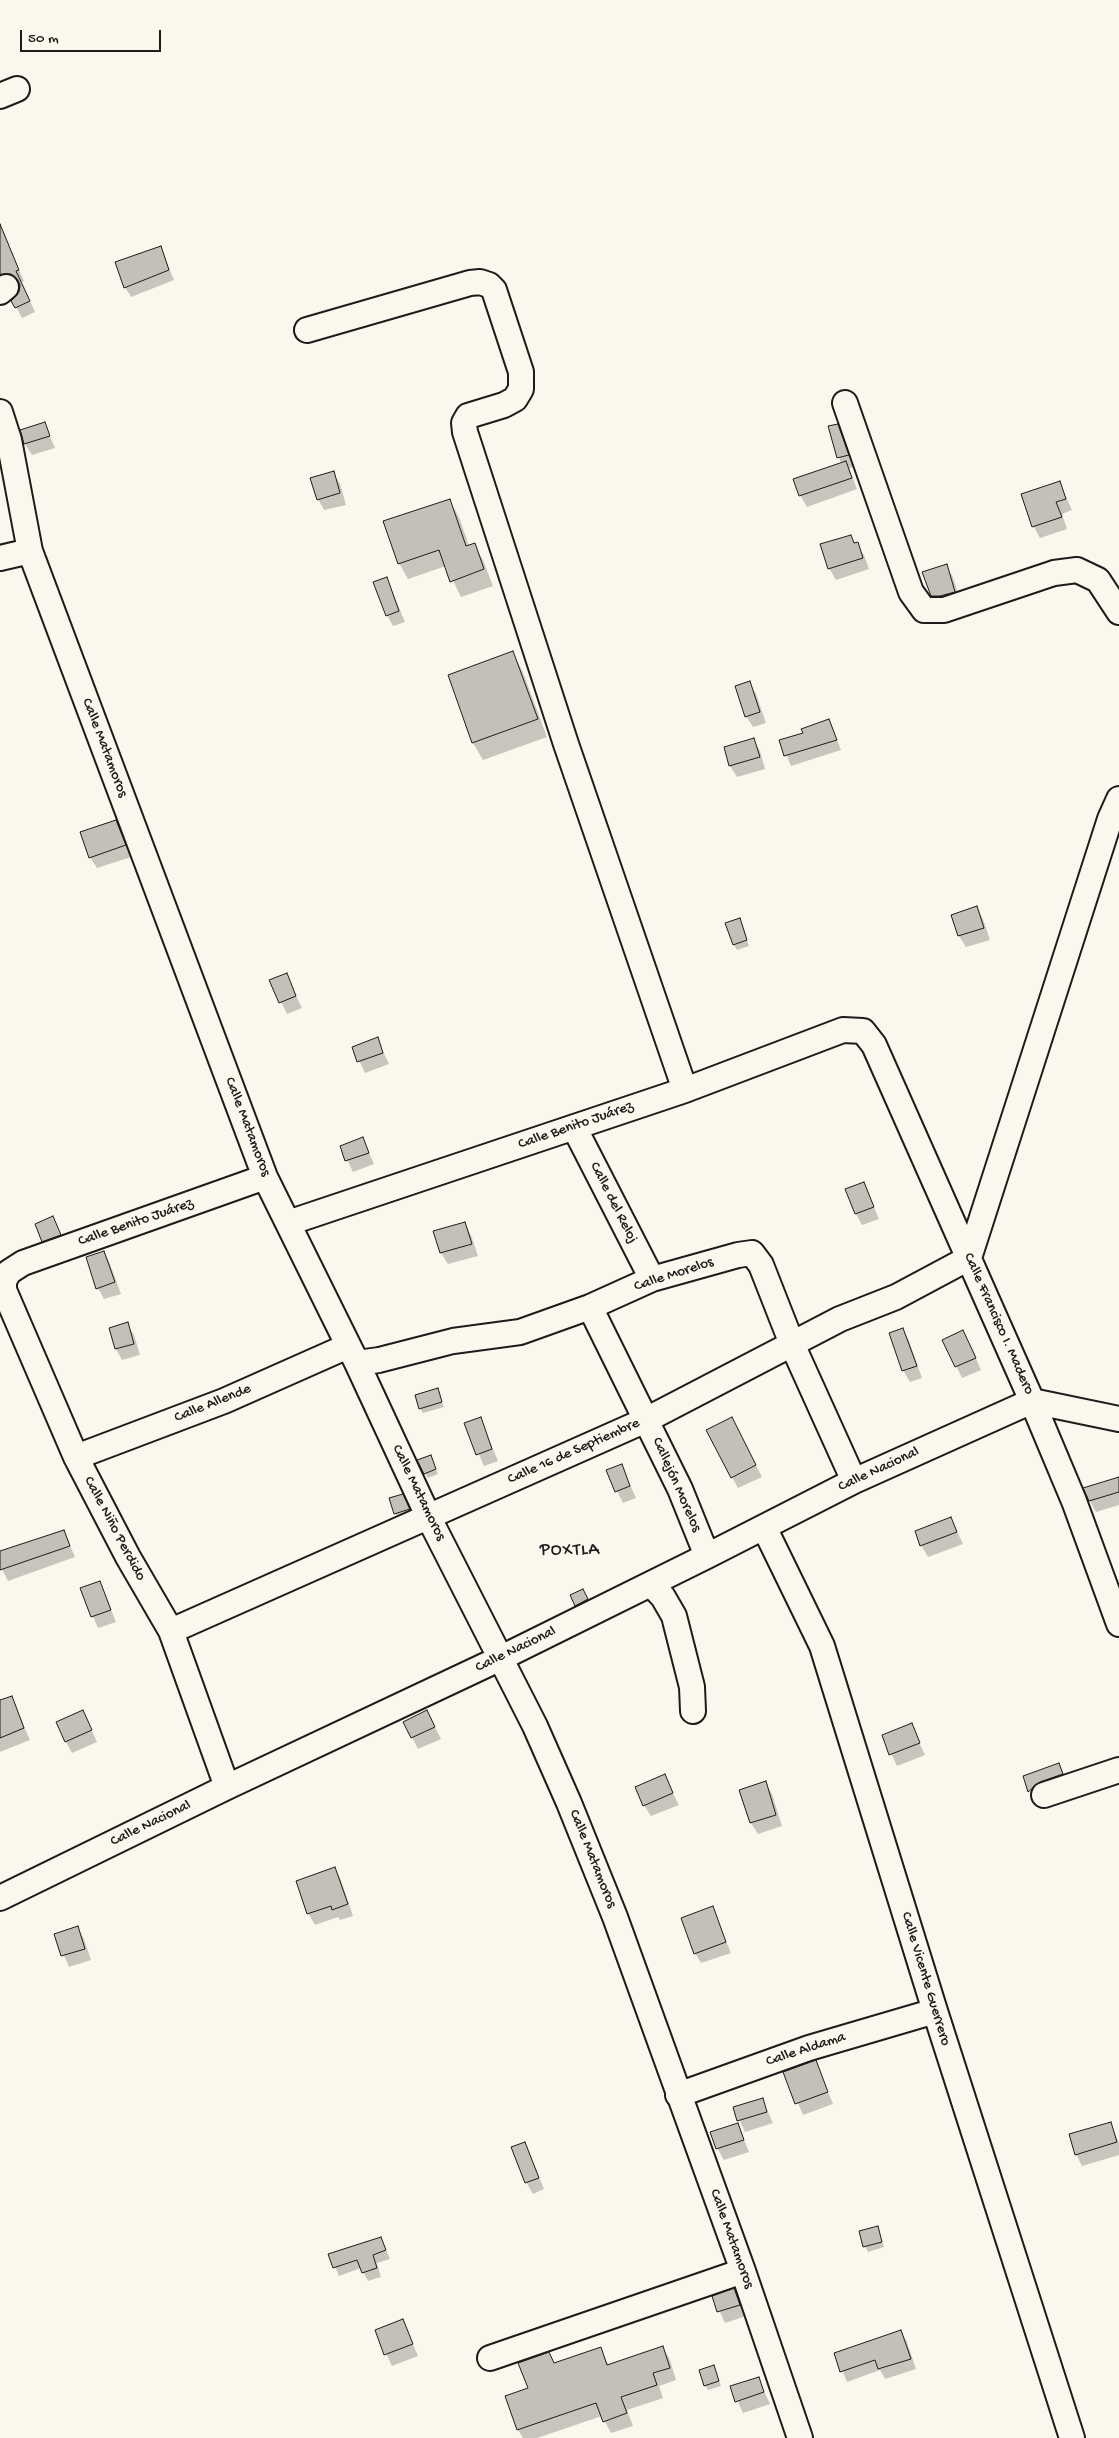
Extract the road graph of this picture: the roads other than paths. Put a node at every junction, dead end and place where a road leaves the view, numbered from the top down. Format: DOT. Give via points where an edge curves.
graph roads {
  1 [pos="307,330"];
  2 [pos="845,403"];
  3 [pos="0,412"];
  4 [pos="30,551"];
  5 [pos="0,558"];
  6 [pos="1119,612"];
  7 [pos="1116,811"];
  8 [pos="863,1031"];
  9 [pos="685,1090"];
  10 [pos="574,1127"];
  11 [pos="265,1177"];
  12 [pos="288,1222"];
  13 [pos="969,1258"];
  14 [pos="9,1272"];
  15 [pos="652,1280"];
  16 [pos="590,1307"];
  17 [pos="792,1344"];
  18 [pos="353,1354"];
  19 [pos="1032,1401"];
  20 [pos="1119,1419"];
  21 [pos="646,1420"];
  22 [pos="76,1458"];
  23 [pos="854,1481"];
  24 [pos="429,1518"];
  25 [pos="764,1527"];
  26 [pos="708,1556"];
  27 [pos="651,1584"];
  28 [pos="1119,1624"];
  29 [pos="171,1631"];
  30 [pos="501,1658"];
  31 [pos="693,1711"];
  32 [pos="1119,1770"];
  33 [pos="227,1787"];
  34 [pos="1044,1795"];
  35 [pos="0,1898"];
  36 [pos="935,2011"];
  37 [pos="678,2095"];
  38 [pos="743,2271"];
  39 [pos="490,2358"];
  40 [pos="800,2438"];
  41 [pos="1072,2438"];
  1 -- 9 [label="street" via="470,283 489,284 494,290 521,372 521,389 515,399 504,406 468,416 464,423 465,432 566,744"];
  2 -- 6 [label="street" via="912,592 924,610 944,610 1054,573 1076,570 1098,580"];
  3 -- 4 [label="street, Calle Matamoros" via="9,440"];
  4 -- 5 [label="street"];
  4 -- 11 [label="street, Calle Matamoros"];
  7 -- 13 [label="street"];
  8 -- 9 [label="street, Calle Benito Juárez" via="843,1030"];
  8 -- 13 [label="street, Calle Francisco I. Madero" via="874,1045"];
  9 -- 10 [label="street, Calle Benito Juárez"];
  10 -- 12 [label="street, Calle Benito Juárez"];
  10 -- 15 [label="street, Calle del Reloj"];
  11 -- 12 [label="street, Calle Matamoros"];
  11 -- 14 [label="street, Calle Benito Juárez" via="23,1263"];
  12 -- 18 [label="street, Calle Matamoros"];
  13 -- 17 [label="street, Calle 16 de Septiembre" via="896,1297 840,1319"];
  13 -- 19 [label="street, Calle Francisco I. Madero"];
  14 -- 22 [label="street, Calle Niño Perdido" via="4,1290"];
  15 -- 16 [label="street, Calle Morelos"];
  15 -- 17 [label="street, Calle Morelos" via="738,1254 752,1253 761,1265"];
  16 -- 18 [label="street, Calle Morelos" via="520,1332 453,1341 379,1360"];
  16 -- 21 [label="street, Callejón Morelos"];
  17 -- 21 [label="street, Calle 16 de Septiembre"];
  17 -- 23 [label="street, Calle Morelos"];
  18 -- 22 [label="street, Calle Allende"];
  18 -- 24 [label="street, Calle Matamoros"];
  19 -- 20 [label="street"];
  19 -- 23 [label="street, Calle Nacional"];
  19 -- 28 [label="street, Calle Francisco I. Madero" via="1074,1501"];
  21 -- 24 [label="street, Calle 16 de Septiembre"];
  21 -- 26 [label="street, Callejón Morelos"];
  22 -- 29 [label="street, Calle Niño Perdido"];
  23 -- 25 [label="street, Calle Nacional"];
  24 -- 29 [label="street, Calle 16 de Septiembre"];
  24 -- 30 [label="street, Calle Matamoros"];
  25 -- 26 [label="street, Calle Nacional"];
  25 -- 36 [label="street, Calle Vicente Guerrero" via="822,1646"];
  26 -- 27 [label="street, Calle Nacional"];
  27 -- 30 [label="street, Calle Nacional"];
  27 -- 31 [label="street" via="674,1616 692,1687"];
  29 -- 33 [label="street, Calle Niño Perdido"];
  30 -- 33 [label="street, Calle Nacional"];
  30 -- 37 [label="street, Calle Matamoros" via="569,1803 615,1917"];
  32 -- 34 [label="street"];
  33 -- 35 [label="street, Calle Nacional"];
  36 -- 37 [label="street, Calle Aldama" via="809,2048"];
  36 -- 41 [label="street, Calle Vicente Guerrero"];
  37 -- 38 [label="street, Calle Matamoros"];
  38 -- 39 [label="street"];
  38 -- 40 [label="street, Calle Matamoros"];
}
